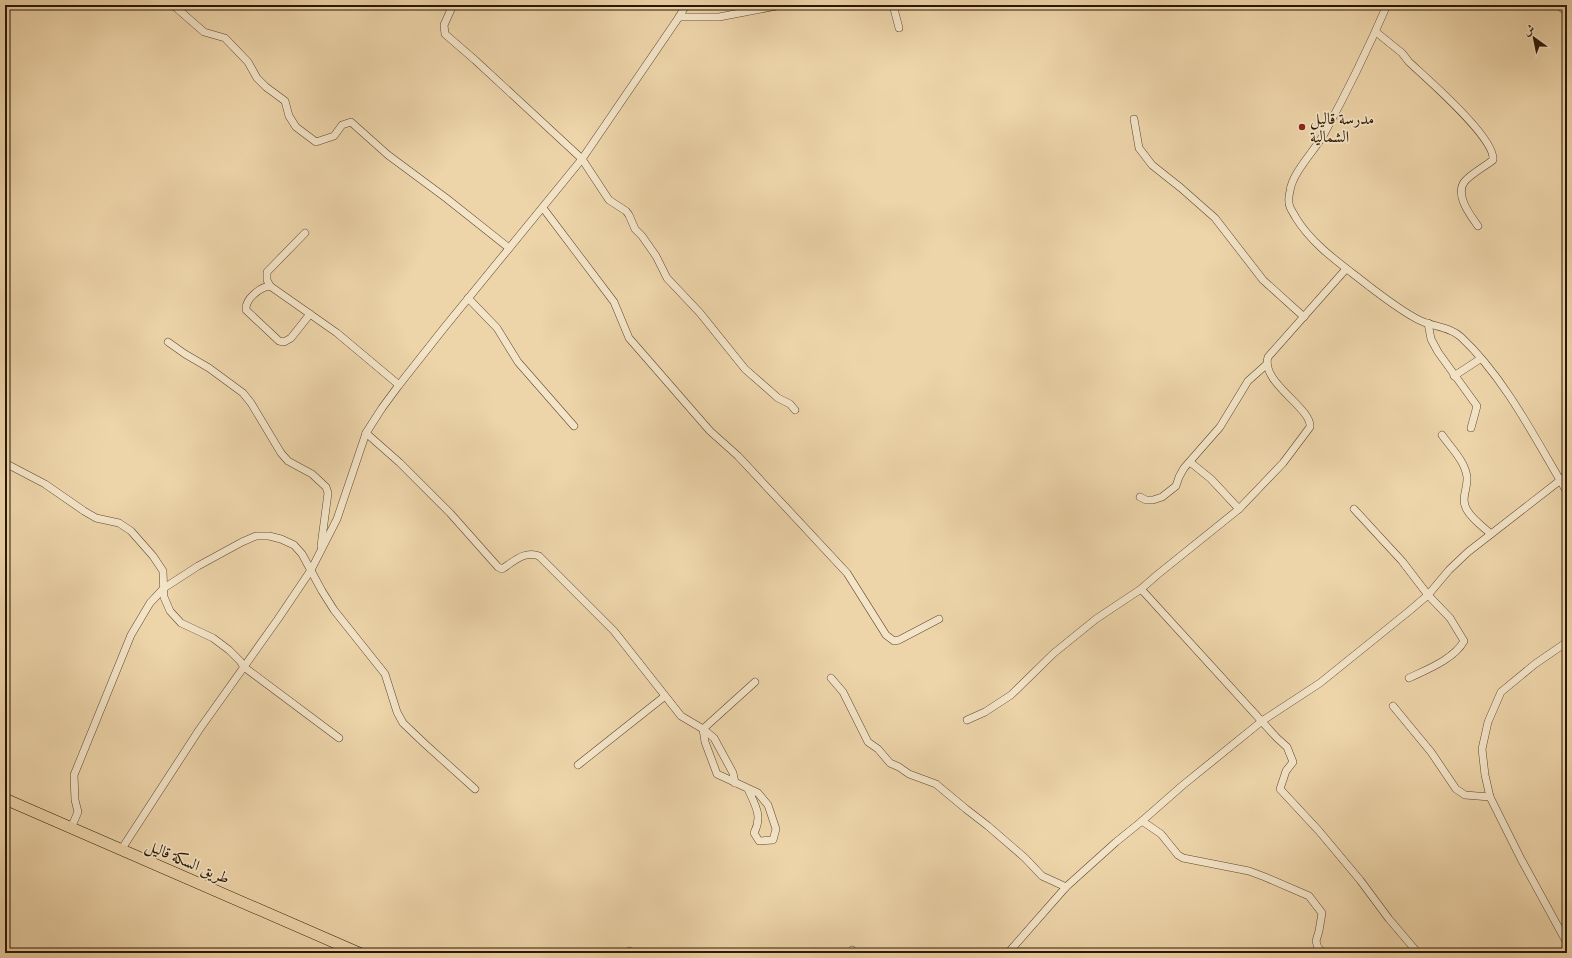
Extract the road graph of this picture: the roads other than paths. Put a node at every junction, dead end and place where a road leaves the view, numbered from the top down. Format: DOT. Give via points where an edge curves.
graph roads {
  1 [pos="173,5"];
  2 [pos="453,5"];
  3 [pos="686,5"];
  4 [pos="782,5"];
  5 [pos="893,5"];
  6 [pos="1387,5"];
  7 [pos="1558,5"];
  8 [pos="1567,12"];
  9 [pos="679,17"];
  10 [pos="899,28"];
  11 [pos="1376,32"];
  12 [pos="1134,119"];
  13 [pos="582,159"];
  14 [pos="543,208"];
  15 [pos="1478,226"];
  16 [pos="305,233"];
  17 [pos="509,248"];
  18 [pos="1346,269"];
  19 [pos="270,286"];
  20 [pos="468,298"];
  21 [pos="310,314"];
  22 [pos="1304,317"];
  23 [pos="1428,323"];
  24 [pos="168,342"];
  25 [pos="1480,359"];
  26 [pos="1267,364"];
  27 [pos="1454,376"];
  28 [pos="398,385"];
  29 [pos="794,410"];
  30 [pos="574,426"];
  31 [pos="1471,428"];
  32 [pos="366,433"];
  33 [pos="1442,435"];
  34 [pos="1190,462"];
  35 [pos="5,463"];
  36 [pos="1567,475"];
  37 [pos="1560,481"];
  38 [pos="1567,492"];
  39 [pos="1140,497"];
  40 [pos="1239,509"];
  41 [pos="1354,509"];
  42 [pos="1491,534"];
  43 [pos="320,554"];
  44 [pos="311,570"];
  45 [pos="164,588"];
  46 [pos="1142,589"];
  47 [pos="1428,595"];
  48 [pos="939,619"];
  49 [pos="1567,642"];
  50 [pos="244,667"];
  51 [pos="831,678"];
  52 [pos="1409,678"];
  53 [pos="755,682"];
  54 [pos="665,696"];
  55 [pos="1393,706"];
  56 [pos="967,720"];
  57 [pos="1262,721"];
  58 [pos="703,729"];
  59 [pos="339,738"];
  60 [pos="725,759"];
  61 [pos="578,765"];
  62 [pos="717,774"];
  63 [pos="735,783"];
  64 [pos="475,789"];
  65 [pos="748,790"];
  66 [pos="1490,797"];
  67 [pos="5,799"];
  68 [pos="1142,821"];
  69 [pos="70,828"];
  70 [pos="121,850"];
  71 [pos="1066,887"];
  72 [pos="1567,943"];
  73 [pos="359,953"];
  74 [pos="1008,953"];
  75 [pos="1324,953"];
  76 [pos="1418,953"];
  1 -- 17 [label="street" via="204,32 225,38 248,62 257,78 285,101 289,116 301,131 316,142 334,136 342,125 351,122 388,155"];
  2 -- 13 [label="street" via="444,25 445,34"];
  3 -- 9 [label="street"];
  4 -- 9 [label="street" via="719,17"];
  5 -- 10 [label="street"];
  6 -- 11 [label="street"];
  7 -- 8 [label="street"];
  9 -- 13 [label="street"];
  11 -- 15 [label="street" via="1402,53 1473,123 1493,152 1493,160 1464,181 1461,193"];
  11 -- 18 [label="street" via="1324,134 1294,179 1290,191 1290,206 1300,224"];
  12 -- 22 [label="street" via="1139,148 1152,165 1215,218 1263,280"];
  13 -- 14 [label="street"];
  13 -- 29 [label="street" via="609,200 630,215 635,229 656,256 667,278 700,313 745,369 778,398 790,404"];
  14 -- 17 [label="street"];
  14 -- 48 [label="street" via="614,302 629,338 710,431 738,456 847,573 886,635 894,641 899,640"];
  16 -- 19 [label="street" via="267,272"];
  17 -- 20 [label="street"];
  18 -- 22 [label="street"];
  18 -- 23 [label="street" via="1392,304 1421,322"];
  19 -- 21 [label="street"];
  19 -- 21 [label="street" via="259,290 246,304 246,310 279,341 284,342 291,338"];
  20 -- 28 [label="street"];
  20 -- 30 [label="street" via="497,328 518,362"];
  21 -- 28 [label="street" via="337,333"];
  22 -- 26 [label="street" via="1270,353"];
  23 -- 25 [label="street" via="1460,335"];
  23 -- 27 [label="street" via="1431,339"];
  24 -- 43 [label="street" via="243,393 281,453 326,486 327,505"];
  25 -- 27 [label="street"];
  25 -- 37 [label="street" via="1494,374 1512,401"];
  26 -- 34 [label="street" via="1248,381 1220,427"];
  26 -- 40 [label="street" via="1276,381 1309,420 1310,427 1283,463"];
  27 -- 31 [label="street" via="1477,406"];
  28 -- 32 [label="street"];
  32 -- 43 [label="street" via="337,519"];
  32 -- 54 [label="street" via="450,513 498,567 502,569 526,554 534,554 546,562 600,615"];
  33 -- 42 [label="street" via="1463,463 1467,476 1464,496 1467,510"];
  34 -- 39 [label="street" via="1181,473 1176,486 1162,497 1153,500"];
  34 -- 40 [label="street" via="1211,479"];
  35 -- 45 [label="street" via="45,484 96,518 119,523 131,531 149,550 162,571"];
  36 -- 37 [label="street"];
  37 -- 38 [label="street"];
  37 -- 42 [label="street"];
  40 -- 46 [label="street"];
  41 -- 47 [label="street" via="1402,561"];
  42 -- 47 [label="street" via="1449,570"];
  43 -- 44 [label="street"];
  44 -- 45 [label="street" via="294,545 269,536 256,536 198,566"];
  44 -- 50 [label="street"];
  44 -- 64 [label="street" via="334,610 385,674 397,712 403,722"];
  45 -- 50 [label="street" via="164,597 170,611 181,623 213,638 229,650"];
  45 -- 69 [label="street" via="150,603 131,635 74,775 74,800 78,812"];
  46 -- 56 [label="street" via="1120,602 1054,653 1012,695"];
  46 -- 57 [label="street"];
  47 -- 52 [label="street" via="1450,618 1464,641 1458,650 1439,663"];
  47 -- 57 [label="street" via="1320,683"];
  49 -- 66 [label="street" via="1501,692 1488,722 1482,748"];
  50 -- 59 [label="street"];
  50 -- 70 [label="street" via="199,730"];
  51 -- 71 [label="street" via="843,692 868,742 878,748 890,763 909,774 936,784 993,830 1042,876"];
  53 -- 58 [label="street"];
  54 -- 58 [label="street" via="681,716"];
  54 -- 61 [label="street"];
  55 -- 66 [label="street" via="1431,752 1456,788 1465,795"];
  57 -- 68 [label="street"];
  57 -- 76 [label="street" via="1287,747 1293,762 1286,771 1280,789 1319,831"];
  58 -- 60 [label="street" via="714,738"];
  58 -- 62 [label="street"];
  60 -- 62 [label="street"];
  60 -- 63 [label="street" via="734,773"];
  62 -- 63 [label="street"];
  63 -- 65 [label="street"];
  65 -- 65 [label="street" via="758,793 768,805 776,829 773,840 759,841 754,833 759,825 758,810"];
  66 -- 72 [label="street"];
  67 -- 69 [label="main road, طريق السكة قاليل"];
  68 -- 71 [label="street"];
  68 -- 75 [label="street" via="1161,834 1183,858 1249,871 1308,896 1322,913 1316,941 1318,948"];
  69 -- 70 [label="main road, طريق السكة قاليل"];
  70 -- 73 [label="main road, طريق السكة قاليل"];
  71 -- 74 [label="street"];
}
